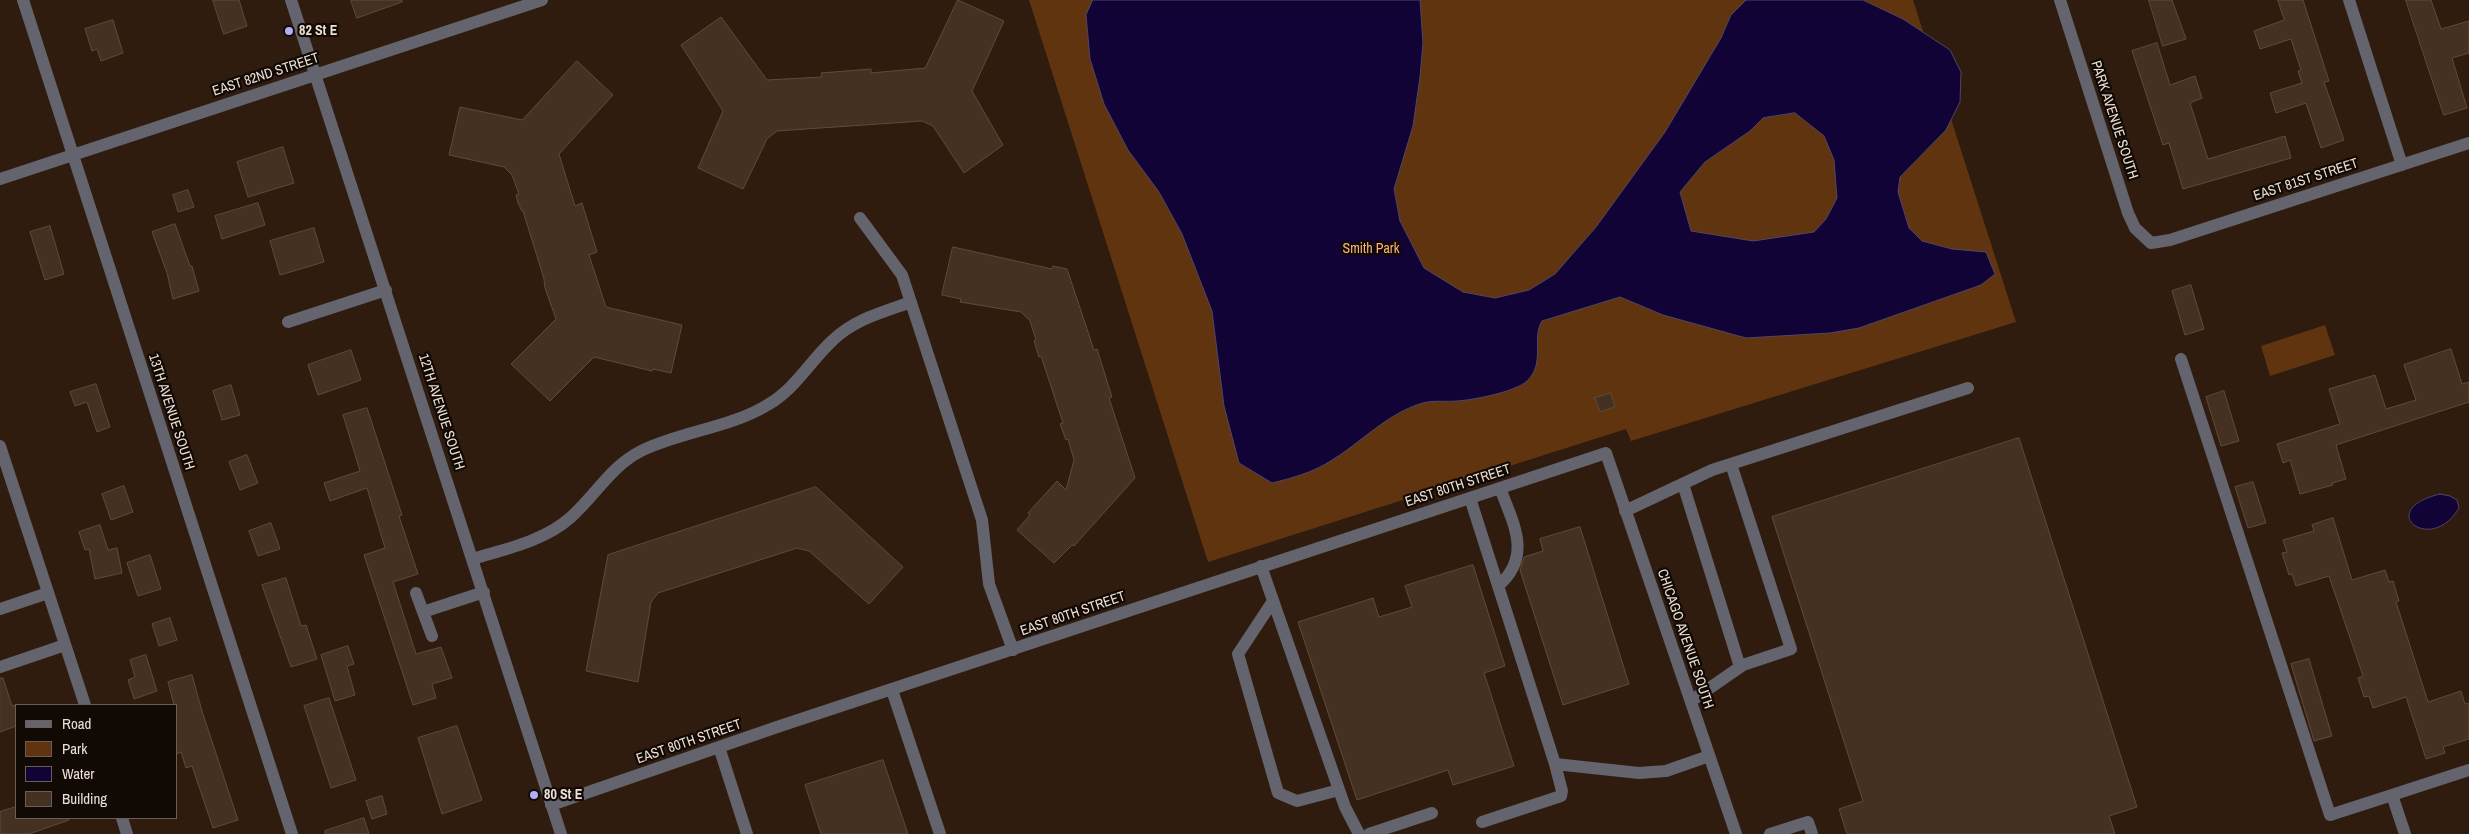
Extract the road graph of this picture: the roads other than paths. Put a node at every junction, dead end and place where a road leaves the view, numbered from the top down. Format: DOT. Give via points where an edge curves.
graph roads {
  1 [pos="23,0"];
  2 [pos="291,0"];
  3 [pos="542,0"];
  4 [pos="2060,0"];
  5 [pos="2349,0"];
  6 [pos="315,75"];
  7 [pos="2469,143"];
  8 [pos="72,155"];
  9 [pos="2402,164"];
  10 [pos="0,179"];
  11 [pos="860,218"];
  12 [pos="2151,242"];
  13 [pos="386,290"];
  14 [pos="911,302"];
  15 [pos="288,322"];
  16 [pos="2181,359"];
  17 [pos="1968,388"];
  18 [pos="0,446"];
  19 [pos="1606,453"];
  20 [pos="1732,464"];
  21 [pos="1683,484"];
  22 [pos="1500,488"];
  23 [pos="1470,498"];
  24 [pos="1626,511"];
  25 [pos="473,559"];
  26 [pos="1262,566"];
  27 [pos="1498,586"];
  28 [pos="484,592"];
  29 [pos="416,593"];
  30 [pos="48,594"];
  31 [pos="1274,601"];
  32 [pos="0,609"];
  33 [pos="423,612"];
  34 [pos="432,636"];
  35 [pos="65,645"];
  36 [pos="1013,650"];
  37 [pos="0,667"];
  38 [pos="1740,667"];
  39 [pos="892,690"];
  40 [pos="1691,701"];
  41 [pos="85,704"];
  42 [pos="720,747"];
  43 [pos="1709,756"];
  44 [pos="1555,764"];
  45 [pos="2469,770"];
  46 [pos="1339,790"];
  47 [pos="2392,795"];
  48 [pos="551,805"];
  49 [pos="1432,814"];
  50 [pos="122,819"];
  51 [pos="1482,822"];
  52 [pos="127,834"];
  53 [pos="292,834"];
  54 [pos="560,834"];
  55 [pos="747,834"];
  56 [pos="940,834"];
  57 [pos="1359,834"];
  58 [pos="1369,834"];
  59 [pos="1736,834"];
  60 [pos="1770,834"];
  61 [pos="1812,834"];
  62 [pos="2405,834"];
  1 -- 8 [label="street, 13TH AVENUE SOUTH"];
  2 -- 6 [label="street, 12TH AVENUE SOUTH"];
  3 -- 6 [label="street, EAST 82ND STREET"];
  4 -- 12 [label="street, PARK AVENUE SOUTH" via="2128,213 2135,228"];
  5 -- 9 [label="street"];
  6 -- 8 [label="street, EAST 82ND STREET"];
  6 -- 13 [label="street, 12TH AVENUE SOUTH"];
  7 -- 9 [label="street, EAST 81ST STREET"];
  8 -- 10 [label="street, EAST 82ND STREET"];
  8 -- 53 [label="street, 13TH AVENUE SOUTH"];
  9 -- 12 [label="street, EAST 81ST STREET" via="2170,240"];
  11 -- 14 [label="street" via="898,266"];
  13 -- 15 [label="street"];
  13 -- 25 [label="street, 12TH AVENUE SOUTH"];
  14 -- 25 [label="street" via="871,316 844,330 796,383 769,405 640,451 606,478 575,514 554,529"];
  14 -- 36 [label="street" via="979,511 989,584"];
  16 -- 47 [label="street" via="2330,815"];
  17 -- 20 [label="street"];
  18 -- 30 [label="street"];
  19 -- 22 [label="street, EAST 80TH STREET"];
  19 -- 24 [label="street, CHICAGO AVENUE SOUTH"];
  20 -- 21 [label="street"];
  20 -- 38 [label="street" via="1790,649"];
  21 -- 24 [label="street"];
  21 -- 38 [label="street"];
  22 -- 23 [label="street, EAST 80TH STREET"];
  22 -- 27 [label="street" via="1519,546 1509,577"];
  23 -- 26 [label="street, EAST 80TH STREET"];
  23 -- 27 [label="street"];
  24 -- 40 [label="street, CHICAGO AVENUE SOUTH"];
  25 -- 28 [label="street, 12TH AVENUE SOUTH"];
  26 -- 31 [label="street"];
  26 -- 36 [label="street, EAST 80TH STREET"];
  27 -- 44 [label="street"];
  28 -- 33 [label="street"];
  28 -- 48 [label="street, 12TH AVENUE SOUTH"];
  29 -- 33 [label="street"];
  30 -- 32 [label="street"];
  30 -- 35 [label="street"];
  31 -- 46 [label="street"];
  31 -- 46 [label="street" via="1238,654 1278,793 1297,801"];
  33 -- 34 [label="street"];
  35 -- 37 [label="street"];
  35 -- 41 [label="street"];
  36 -- 39 [label="street, EAST 80TH STREET"];
  38 -- 40 [label="street"];
  39 -- 42 [label="street, EAST 80TH STREET"];
  39 -- 56 [label="street"];
  40 -- 43 [label="street, CHICAGO AVENUE SOUTH"];
  42 -- 48 [label="street, EAST 80TH STREET"];
  42 -- 55 [label="street"];
  43 -- 44 [label="street" via="1666,771 1639,773"];
  43 -- 59 [label="street, CHICAGO AVENUE SOUTH"];
  44 -- 51 [label="street" via="1561,796"];
  45 -- 47 [label="street"];
  46 -- 57 [label="street"];
  47 -- 62 [label="street"];
  48 -- 54 [label="street, 12TH AVENUE SOUTH"];
  49 -- 58 [label="street"];
  50 -- 52 [label="street"];
  60 -- 61 [label="street" via="1808,822"];
}
